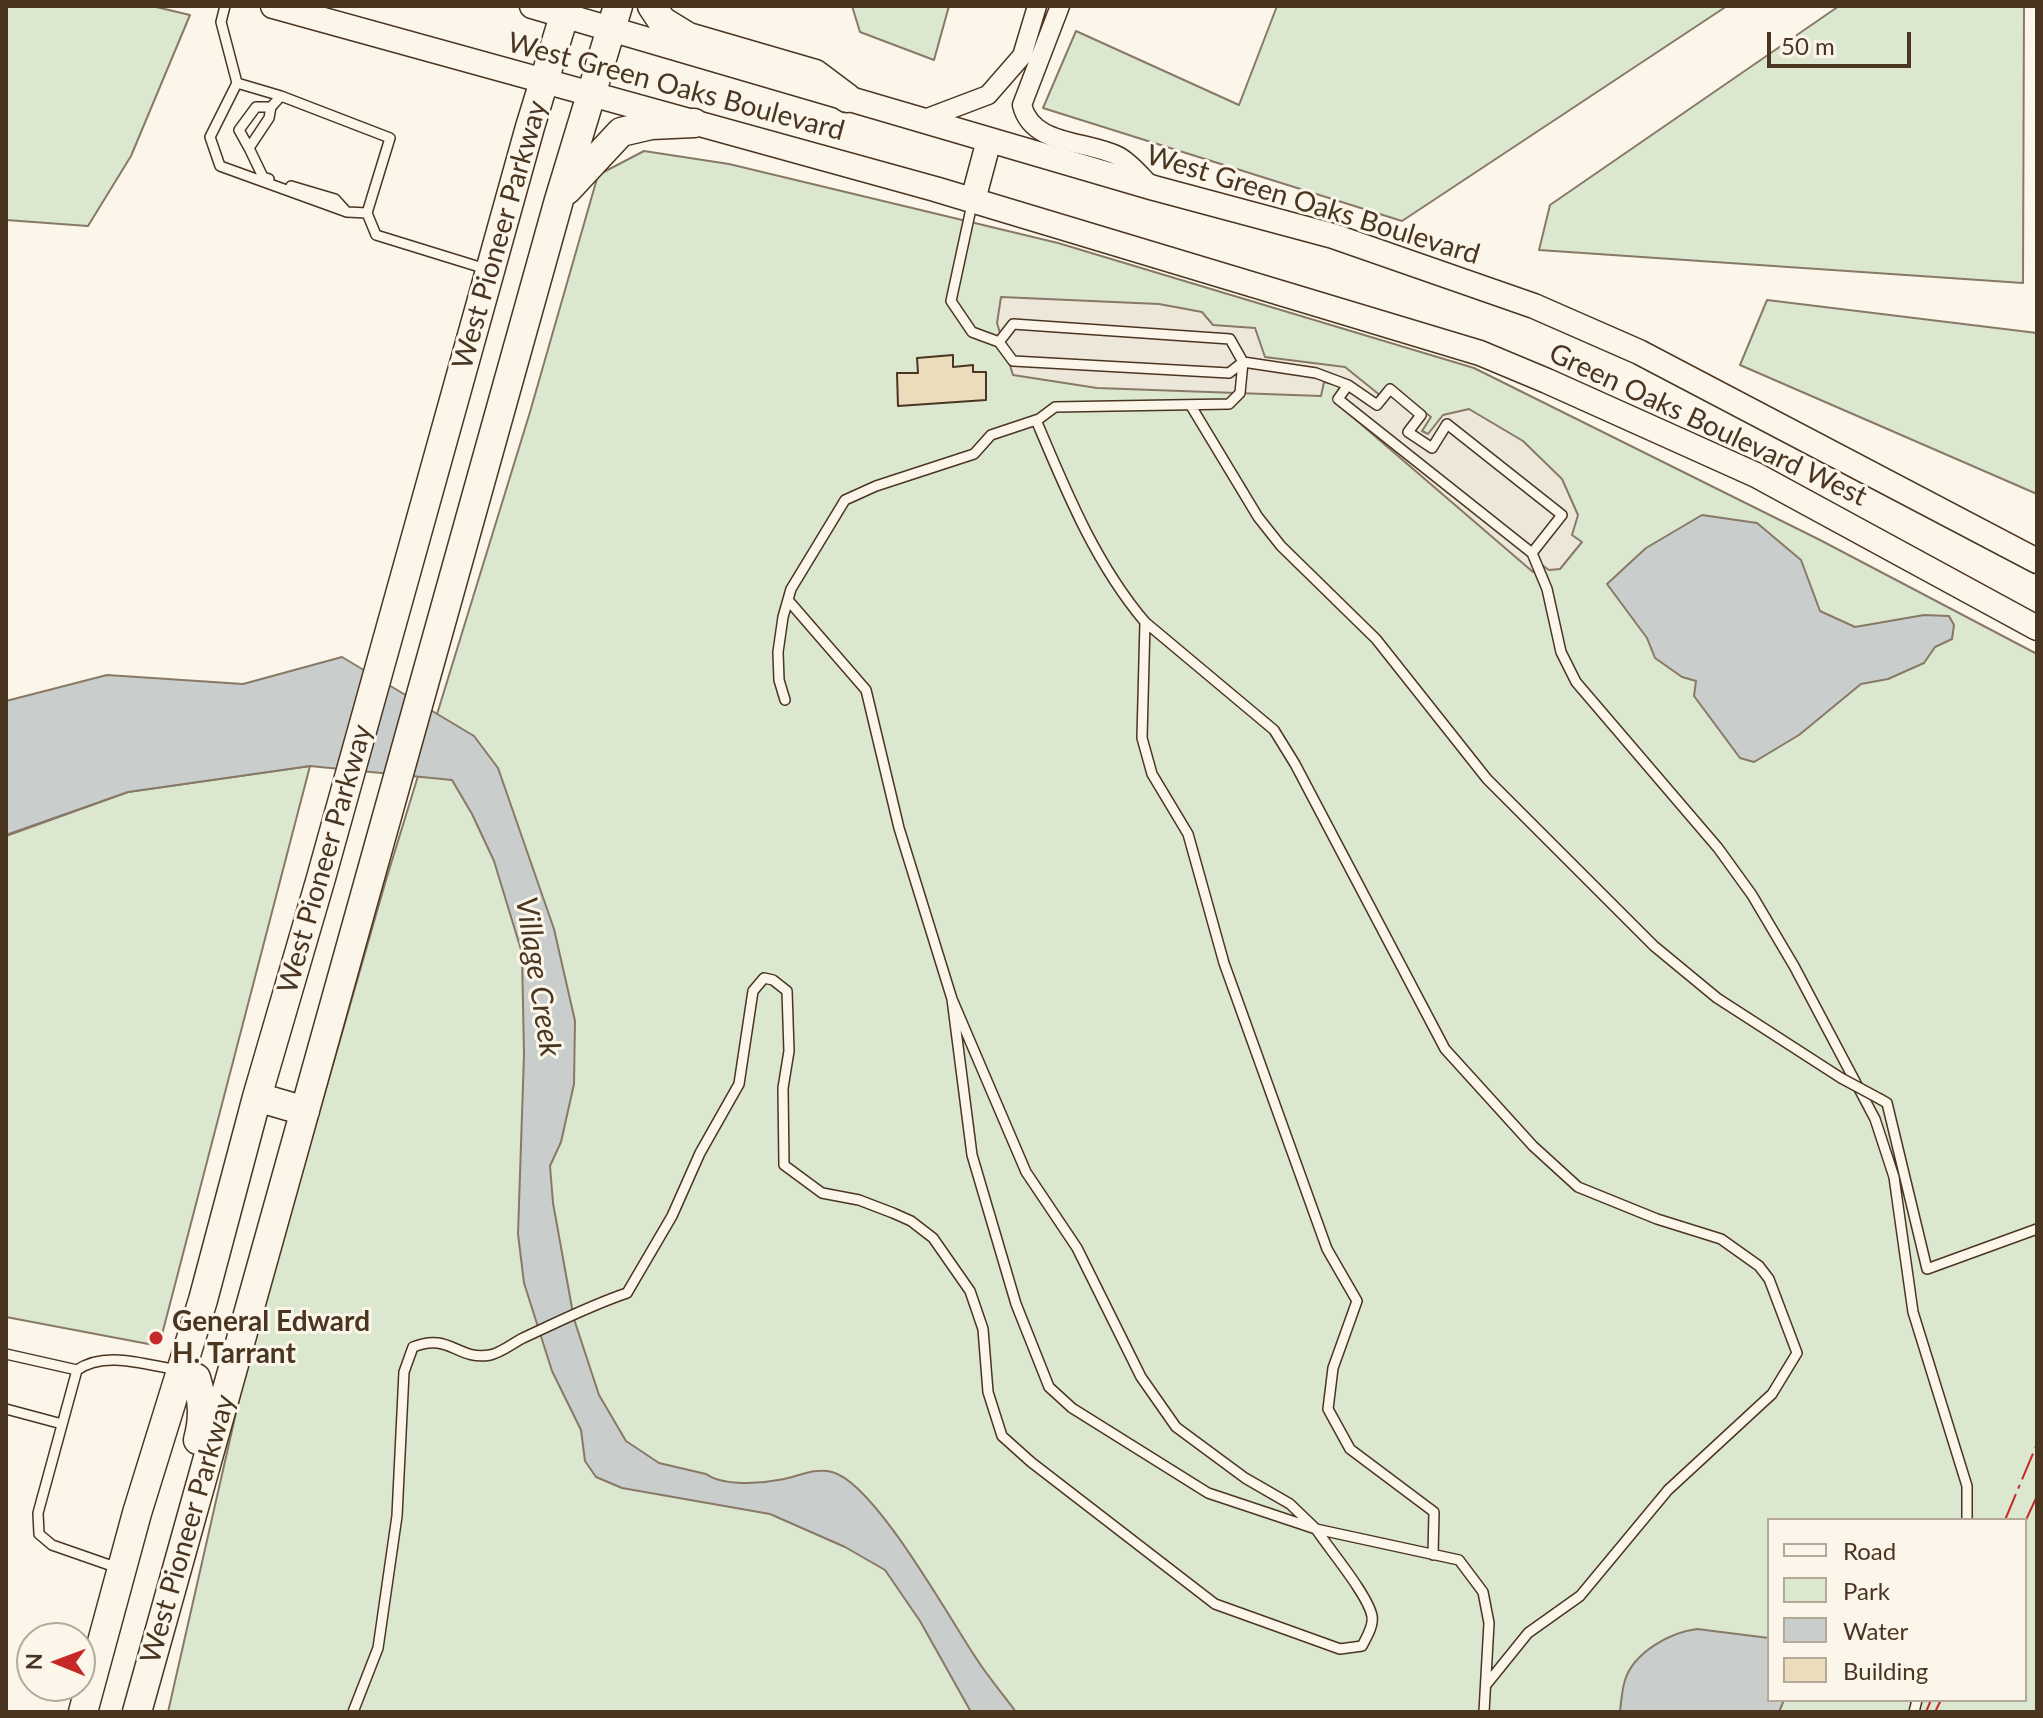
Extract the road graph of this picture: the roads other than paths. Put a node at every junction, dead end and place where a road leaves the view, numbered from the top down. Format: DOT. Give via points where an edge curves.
graph roads {
  1 [pos="225,6"];
  2 [pos="273,6"];
  3 [pos="532,6"];
  4 [pos="652,6"];
  5 [pos="1060,6"];
  6 [pos="565,11"];
  7 [pos="1035,14"];
  8 [pos="614,17"];
  9 [pos="1052,29"];
  10 [pos="543,81"];
  11 [pos="237,83"];
  12 [pos="590,94"];
  13 [pos="281,96"];
  14 [pos="847,98"];
  15 [pos="271,107"];
  16 [pos="922,120"];
  17 [pos="694,123"];
  18 [pos="989,140"];
  19 [pos="249,148"];
  20 [pos="1154,188"];
  21 [pos="559,200"];
  22 [pos="973,200"];
  23 [pos="347,212"];
  24 [pos="367,213"];
  25 [pos="490,270"];
  26 [pos="1338,310"];
  27 [pos="999,342"];
  28 [pos="1243,362"];
  29 [pos="1348,385"];
  30 [pos="1191,406"];
  31 [pos="1036,420"];
  32 [pos="1532,553"];
  33 [pos="2037,561"];
  34 [pos="788,600"];
  35 [pos="1145,622"];
  36 [pos="2037,628"];
  37 [pos="785,700"];
  38 [pos="952,999"];
  39 [pos="257,1097"];
  40 [pos="305,1111"];
  41 [pos="2037,1229"];
  42 [pos="6,1354"];
  43 [pos="77,1370"];
  44 [pos="181,1370"];
  45 [pos="6,1409"];
  46 [pos="62,1424"];
  47 [pos="1967,1518"];
  48 [pos="1316,1529"];
  49 [pos="1433,1555"];
  50 [pos="121,1570"];
  51 [pos="170,1593"];
  52 [pos="1486,1685"];
  53 [pos="83,1712"];
  54 [pos="137,1712"];
  55 [pos="353,1712"];
  56 [pos="1484,1712"];
  1 -- 11 [label="lane" via="221,22"];
  2 -- 10 [label="main road, West Green Oaks Boulevard"];
  3 -- 6 [label="main road, West Green Oaks Boulevard"];
  4 -- 14 [label="main road" via="662,21 688,37 815,74"];
  5 -- 9 [label="street"];
  6 -- 8 [label="main road, West Green Oaks Boulevard"];
  6 -- 10 [label="main road, West Pioneer Parkway"];
  7 -- 9 [label="street"];
  7 -- 16 [label="street" via="1022,56 988,95"];
  8 -- 12 [label="main road, West Pioneer Parkway"];
  8 -- 14 [label="main road, West Green Oaks Boulevard"];
  9 -- 20 [label="street" via="1022,105 1026,120 1040,132 1119,156"];
  10 -- 12 [label="main road, West Green Oaks Boulevard"];
  10 -- 25 [label="main road, West Pioneer Parkway"];
  11 -- 13 [label="lane"];
  11 -- 23 [label="lane" via="210,137 220,166"];
  12 -- 17 [label="main road, West Green Oaks Boulevard"];
  12 -- 21 [label="main road, West Pioneer Parkway"];
  13 -- 15 [label="lane"];
  13 -- 24 [label="lane" via="390,138"];
  14 -- 16 [label="main road, West Green Oaks Boulevard"];
  15 -- 19 [label="lane"];
  15 -- 19 [label="lane" via="256,107 239,130"];
  16 -- 18 [label="main road, West Green Oaks Boulevard"];
  17 -- 21 [label="main road" via="621,132"];
  17 -- 22 [label="main road, West Green Oaks Boulevard"];
  18 -- 20 [label="main road, West Green Oaks Boulevard"];
  18 -- 22 [label="main road"];
  19 -- 23 [label="lane" via="263,177 335,199"];
  20 -- 33 [label="main road, West Green Oaks Boulevard" via="1333,236 1534,306 1639,352"];
  21 -- 40 [label="main road, West Pioneer Parkway"];
  22 -- 26 [label="main road, West Green Oaks Boulevard"];
  22 -- 27 [label="lane" via="951,301 972,332"];
  23 -- 24 [label="lane"];
  24 -- 25 [label="lane" via="376,235"];
  25 -- 39 [label="main road, West Pioneer Parkway"];
  26 -- 36 [label="main road, Green Oaks Boulevard West" via="1480,353 1756,475"];
  27 -- 28 [label="lane" via="1013,361 1229,373"];
  27 -- 28 [label="lane" via="1013,324 1230,339"];
  28 -- 29 [label="lane" via="1316,373"];
  28 -- 30 [label="lane" via="1240,393 1229,404"];
  29 -- 32 [label="lane" via="1338,399"];
  29 -- 32 [label="lane" via="1377,405 1390,389 1421,415 1408,432 1432,448 1447,424 1562,515"];
  30 -- 31 [label="lane" via="1055,407"];
  30 -- 41 [label="lane, bridge" via="1281,546 1376,639 1487,779 1717,998 1887,1103 1927,1269"];
  31 -- 34 [label="lane" via="991,435 974,454 845,500"];
  31 -- 35 [label="lane" via="1078,518 1123,596"];
  32 -- 47 [label="lane" via="1547,589 1561,652 1576,682 1752,895 1875,1119 1894,1177 1913,1312 1967,1486"];
  34 -- 37 [label="lane" via="778,652"];
  34 -- 38 [label="lane" via="866,690 899,828"];
  35 -- 49 [label="lane" via="1142,738 1152,774 1188,834 1224,963 1327,1249 1357,1301 1333,1368 1328,1409 1350,1449 1434,1512"];
  35 -- 52 [label="lane" via="1274,730 1445,1049 1578,1187 1721,1239 1759,1266 1797,1353 1772,1394 1668,1490 1580,1596 1528,1633"];
  38 -- 48 [label="lane" via="1026,1172 1077,1248 1141,1377 1176,1427 1290,1504"];
  38 -- 48 [label="lane" via="972,1155 1016,1304 1049,1387 1072,1408 1208,1493"];
  39 -- 40 [label="main road"];
  39 -- 44 [label="main road, West Pioneer Parkway"];
  40 -- 51 [label="main road, West Pioneer Parkway"];
  42 -- 43 [label="lane"];
  43 -- 44 [label="lane" via="90,1361 110,1360"];
  43 -- 46 [label="lane"];
  44 -- 50 [label="main road, West Pioneer Parkway"];
  44 -- 51 [label="main road" via="196,1378 203,1410 170,1546"];
  45 -- 46 [label="lane"];
  46 -- 50 [label="lane" via="38,1513 39,1534 52,1545"];
  48 -- 49 [label="lane"];
  48 -- 55 [label="lane" via="1372,1616 1362,1646 1340,1649 1215,1604 1002,1436 988,1392 983,1329 970,1291 933,1238 893,1213 822,1193 784,1165 787,991 764,978 753,991 739,1084 627,1293 494,1355 471,1356 429,1340 413,1347 404,1372 397,1516 378,1648"];
  49 -- 52 [label="lane" via="1459,1560 1483,1592 1489,1623"];
  50 -- 53 [label="main road, West Pioneer Parkway"];
  51 -- 54 [label="main road, West Pioneer Parkway"];
  52 -- 56 [label="lane"];
}
